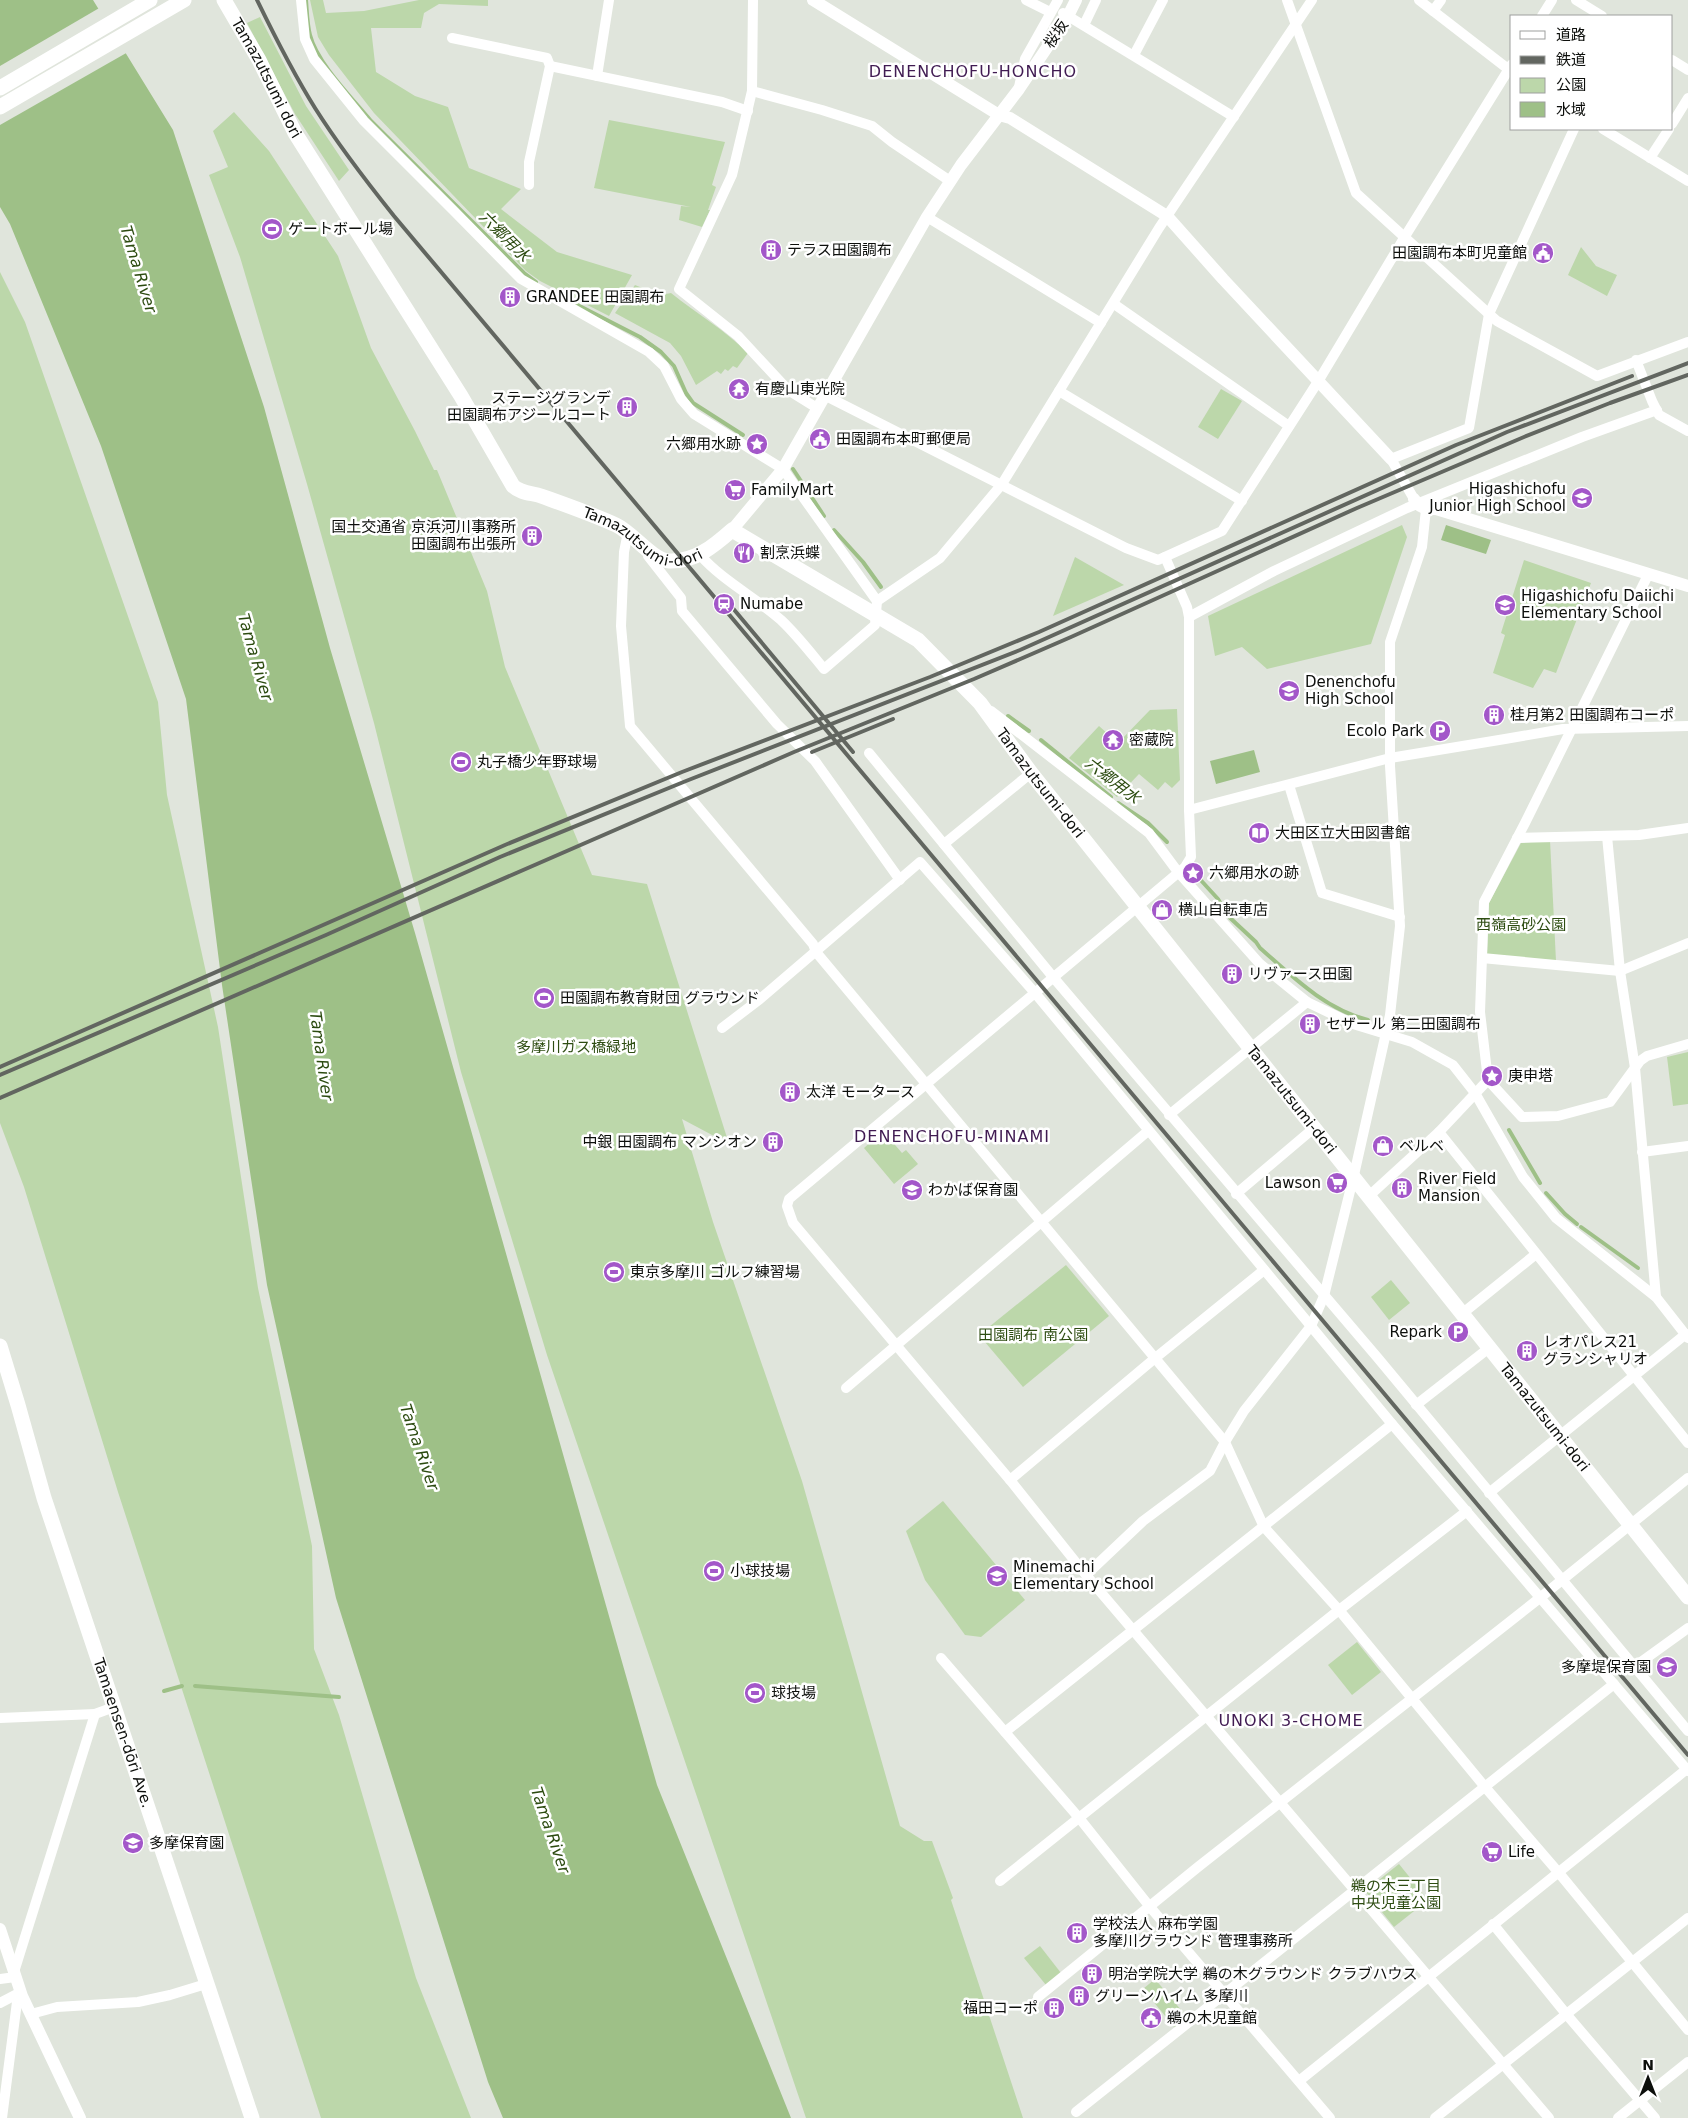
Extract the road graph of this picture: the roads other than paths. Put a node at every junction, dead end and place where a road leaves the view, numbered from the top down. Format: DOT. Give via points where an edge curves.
graph roads {
  1 [pos="150,0"];
  2 [pos="184,0"];
  3 [pos="224,0"];
  4 [pos="301,0"];
  5 [pos="609,0"];
  6 [pos="753,0"];
  7 [pos="813,0"];
  8 [pos="1026,0"];
  9 [pos="1058,0"];
  10 [pos="1076,0"];
  11 [pos="1096,0"];
  12 [pos="1163,0"];
  13 [pos="1287,0"];
  14 [pos="1312,0"];
  15 [pos="1419,0"];
  16 [pos="1441,0"];
  17 [pos="1552,0"];
  18 [pos="1576,0"];
  19 [pos="1433,11"];
  20 [pos="1050,12"];
  21 [pos="1543,15"];
  22 [pos="1600,15"];
  23 [pos="1068,16"];
  24 [pos="1295,24"];
  25 [pos="1084,25"];
  26 [pos="452,38"];
  27 [pos="1134,55"];
  28 [pos="1673,61"];
  29 [pos="550,66"];
  30 [pos="1510,69"];
  31 [pos="1688,70"];
  32 [pos="597,76"];
  33 [pos="0,88"];
  34 [pos="1019,89"];
  35 [pos="752,92"];
  36 [pos="1688,98"];
  37 [pos="0,107"];
  38 [pos="748,111"];
  39 [pos="999,115"];
  40 [pos="1234,117"];
  41 [pos="1673,122"];
  42 [pos="1574,130"];
  43 [pos="1605,130"];
  44 [pos="1668,130"];
  45 [pos="1650,158"];
  46 [pos="950,181"];
  47 [pos="1688,181"];
  48 [pos="529,185"];
  49 [pos="1167,216"];
  50 [pos="928,217"];
  51 [pos="1404,238"];
  52 [pos="1114,304"];
  53 [pos="1489,314"];
  54 [pos="1102,323"];
  55 [pos="1688,342"];
  56 [pos="1636,360"];
  57 [pos="1318,380"];
  58 [pos="1059,390"];
  59 [pos="824,395"];
  60 [pos="1654,405"];
  61 [pos="817,408"];
  62 [pos="1289,426"];
  63 [pos="1688,431"];
  64 [pos="1393,462"];
  65 [pos="783,469"];
  66 [pos="1002,484"];
  67 [pos="1242,501"];
  68 [pos="1419,504"];
  69 [pos="732,530"];
  70 [pos="628,532"];
  71 [pos="649,550"];
  72 [pos="700,555"];
  73 [pos="1167,560"];
  74 [pos="1648,575"];
  75 [pos="1688,586"];
  76 [pos="876,601"];
  77 [pos="1188,612"];
  78 [pos="876,616"];
  79 [pos="980,703"];
  80 [pos="1688,726"];
  81 [pos="1570,729"];
  82 [pos="869,753"];
  83 [pos="1390,758"];
  84 [pos="1031,773"];
  85 [pos="1289,785"];
  86 [pos="1189,810"];
  87 [pos="1688,828"];
  88 [pos="1606,836"];
  89 [pos="1517,838"];
  90 [pos="944,844"];
  91 [pos="1178,872"];
  92 [pos="900,880"];
  93 [pos="1137,907"];
  94 [pos="1400,917"];
  95 [pos="1688,943"];
  96 [pos="816,952"];
  97 [pos="1482,958"];
  98 [pos="1620,971"];
  99 [pos="1052,977"];
  100 [pos="1035,992"];
  101 [pos="1307,1002"];
  102 [pos="722,1028"];
  103 [pos="1387,1032"];
  104 [pos="1688,1044"];
  105 [pos="1251,1048"];
  106 [pos="1635,1068"];
  107 [pos="1488,1080"];
  108 [pos="926,1083"];
  109 [pos="1475,1094"];
  110 [pos="1169,1115"];
  111 [pos="1314,1128"];
  112 [pos="1148,1131"];
  113 [pos="1439,1132"];
  114 [pos="1688,1146"];
  115 [pos="1642,1152"];
  116 [pos="1354,1176"];
  117 [pos="1236,1194"];
  118 [pos="1369,1196"];
  119 [pos="1041,1222"];
  120 [pos="1536,1254"];
  121 [pos="1264,1270"];
  122 [pos="1324,1296"];
  123 [pos="1656,1297"];
  124 [pos="1462,1312"];
  125 [pos="1311,1326"];
  126 [pos="1687,1336"];
  127 [pos="896,1344"];
  128 [pos="0,1346"];
  129 [pos="1489,1348"];
  130 [pos="1154,1359"];
  131 [pos="1634,1376"];
  132 [pos="846,1388"];
  133 [pos="1416,1404"];
  134 [pos="1392,1424"];
  135 [pos="1560,1435"];
  136 [pos="1225,1442"];
  137 [pos="1688,1443"];
  138 [pos="1688,1478"];
  139 [pos="1010,1480"];
  140 [pos="1489,1493"];
  141 [pos="1467,1511"];
  142 [pos="1631,1524"];
  143 [pos="1264,1526"];
  144 [pos="1086,1575"];
  145 [pos="1560,1580"];
  146 [pos="1541,1597"];
  147 [pos="1688,1597"];
  148 [pos="1339,1610"];
  149 [pos="1688,1628"];
  150 [pos="1132,1629"];
  151 [pos="941,1658"];
  152 [pos="1634,1667"];
  153 [pos="1614,1684"];
  154 [pos="1412,1698"];
  155 [pos="114,1707"];
  156 [pos="96,1714"];
  157 [pos="1208,1716"];
  158 [pos="0,1718"];
  159 [pos="1005,1732"];
  160 [pos="1688,1732"];
  161 [pos="1687,1770"];
  162 [pos="1485,1787"];
  163 [pos="1281,1803"];
  164 [pos="1080,1819"];
  165 [pos="1559,1872"];
  166 [pos="1000,1881"];
  167 [pos="1356,1890"];
  168 [pos="1150,1907"];
  169 [pos="1688,1918"];
  170 [pos="1493,1924"];
  171 [pos="0,1929"];
  172 [pos="1632,1963"];
  173 [pos="15,1974"];
  174 [pos="1429,1977"];
  175 [pos="0,1979"];
  176 [pos="206,1984"];
  177 [pos="21,1992"];
  178 [pos="1225,1994"];
  179 [pos="1038,1997"];
  180 [pos="0,2003"];
  181 [pos="31,2014"];
  182 [pos="1567,2015"];
  183 [pos="1688,2030"];
  184 [pos="5,2062"];
  185 [pos="1688,2062"];
  186 [pos="1503,2064"];
  187 [pos="1299,2081"];
  188 [pos="1640,2100"];
  189 [pos="1076,2112"];
  190 [pos="2,2118"];
  191 [pos="80,2118"];
  192 [pos="252,2118"];
  193 [pos="1330,2118"];
  194 [pos="1435,2118"];
  195 [pos="1549,2118"];
  196 [pos="1618,2118"];
  197 [pos="1655,2118"];
  1 -- 33 [label="main road"];
  2 -- 37 [label="main road"];
  3 -- 70 [label="main road, Tamazutsumi-dori" via="259,60 295,133 461,396 513,486"];
  4 -- 65 [label="street" via="306,39 314,59 364,121 521,279 650,352 664,366 681,399 694,414"];
  5 -- 32 [label="street"];
  6 -- 35 [label="street"];
  7 -- 39 [label="street"];
  8 -- 20 [label="street"];
  9 -- 20 [label="street"];
  10 -- 34 [label="street, 桜坂"];
  11 -- 25 [label="street"];
  12 -- 27 [label="street"];
  13 -- 24 [label="street"];
  14 -- 24 [label="street"];
  15 -- 19 [label="street"];
  16 -- 19 [label="street"];
  17 -- 21 [label="street"];
  18 -- 22 [label="street"];
  19 -- 30 [label="street"];
  20 -- 34 [label="street" via="1025,59"];
  23 -- 25 [label="street"];
  24 -- 40 [label="street"];
  24 -- 51 [label="street" via="1356,193"];
  25 -- 27 [label="street"];
  26 -- 29 [label="street" via="547,58"];
  27 -- 40 [label="street"];
  28 -- 31 [label="street"];
  29 -- 32 [label="street"];
  29 -- 48 [label="street" via="529,162"];
  30 -- 51 [label="street"];
  32 -- 38 [label="street" via="722,102"];
  34 -- 39 [label="street, 桜坂"];
  35 -- 38 [label="street"];
  35 -- 46 [label="street" via="872,126"];
  36 -- 41 [label="street"];
  38 -- 61 [label="street" via="732,175 679,289 738,336 788,390"];
  39 -- 46 [label="street, 桜坂"];
  39 -- 49 [label="street" via="1010,118"];
  40 -- 49 [label="street"];
  42 -- 53 [label="street"];
  43 -- 45 [label="street"];
  44 -- 45 [label="street"];
  45 -- 47 [label="street"];
  46 -- 50 [label="street, 桜坂"];
  49 -- 52 [label="street"];
  49 -- 57 [label="street"];
  50 -- 54 [label="street"];
  50 -- 59 [label="street, 桜坂"];
  51 -- 53 [label="street"];
  51 -- 57 [label="street"];
  52 -- 54 [label="street"];
  52 -- 62 [label="street"];
  53 -- 56 [label="street" via="1597,376"];
  53 -- 64 [label="street" via="1468,428"];
  54 -- 58 [label="street"];
  55 -- 56 [label="street"];
  56 -- 60 [label="street"];
  57 -- 62 [label="street"];
  57 -- 64 [label="street"];
  58 -- 66 [label="street"];
  58 -- 67 [label="street"];
  59 -- 61 [label="street, 桜坂"];
  59 -- 66 [label="street"];
  60 -- 63 [label="street" via="1659,415"];
  60 -- 68 [label="street"];
  61 -- 65 [label="street, 桜坂"];
  62 -- 67 [label="street"];
  64 -- 68 [label="street"];
  65 -- 69 [label="street, 桜坂"];
  65 -- 76 [label="street"];
  66 -- 73 [label="street" via="1126,548 1158,560"];
  66 -- 76 [label="street" via="940,558"];
  67 -- 73 [label="street" via="1222,531"];
  68 -- 74 [label="street"];
  68 -- 77 [label="street"];
  68 -- 83 [label="street" via="1422,547 1390,642"];
  69 -- 72 [label="main road, Tamazutsumi-dori"];
  69 -- 78 [label="main road, Tamazutsumi-dori"];
  70 -- 71 [label="main road, Tamazutsumi-dori"];
  70 -- 96 [label="street" via="624,552 621,626 630,726 813,944"];
  71 -- 72 [label="main road, Tamazutsumi-dori" via="668,561"];
  71 -- 92 [label="street" via="648,556 681,598 682,611 777,724 815,761"];
  72 -- 78 [label="street" via="718,573 780,619 824,669 874,625"];
  73 -- 77 [label="street"];
  74 -- 75 [label="street"];
  74 -- 81 [label="street"];
  76 -- 78 [label="street"];
  77 -- 86 [label="street"];
  78 -- 79 [label="main road, Tamazutsumi-dori" via="918,640"];
  79 -- 84 [label="main road, Tamazutsumi-dori"];
  79 -- 91 [label="street" via="1148,833"];
  80 -- 81 [label="street"];
  81 -- 83 [label="street"];
  81 -- 89 [label="street"];
  82 -- 90 [label="street"];
  83 -- 85 [label="street"];
  83 -- 94 [label="street"];
  84 -- 90 [label="street"];
  84 -- 93 [label="main road, Tamazutsumi-dori"];
  85 -- 86 [label="street"];
  85 -- 94 [label="street" via="1322,893"];
  86 -- 91 [label="street" via="1191,857"];
  87 -- 88 [label="street"];
  88 -- 89 [label="street"];
  88 -- 98 [label="street"];
  89 -- 97 [label="street" via="1484,902"];
  90 -- 99 [label="street"];
  91 -- 93 [label="street"];
  91 -- 101 [label="street" via="1260,964"];
  92 -- 96 [label="street"];
  92 -- 100 [label="street" via="920,862"];
  93 -- 99 [label="street"];
  93 -- 105 [label="main road, Tamazutsumi-dori"];
  94 -- 103 [label="street"];
  95 -- 98 [label="street"];
  96 -- 102 [label="street"];
  96 -- 108 [label="street"];
  97 -- 98 [label="street"];
  97 -- 107 [label="street" via="1480,1012"];
  98 -- 106 [label="street"];
  99 -- 100 [label="street"];
  99 -- 110 [label="street"];
  100 -- 108 [label="street"];
  100 -- 112 [label="street"];
  101 -- 103 [label="street" via="1353,1024"];
  101 -- 105 [label="street"];
  103 -- 109 [label="street" via="1412,1042 1453,1066"];
  103 -- 116 [label="street"];
  104 -- 106 [label="street" via="1647,1056"];
  105 -- 110 [label="street"];
  105 -- 111 [label="main road, Tamazutsumi-dori"];
  106 -- 107 [label="street" via="1610,1102 1558,1116 1522,1117"];
  106 -- 115 [label="street"];
  107 -- 109 [label="street"];
  108 -- 119 [label="street"];
  108 -- 127 [label="street" via="789,1199 787,1206 793,1223"];
  109 -- 113 [label="street"];
  109 -- 123 [label="street" via="1523,1177 1556,1218"];
  110 -- 117 [label="street"];
  111 -- 116 [label="main road, Tamazutsumi-dori"];
  111 -- 117 [label="street"];
  112 -- 119 [label="street"];
  112 -- 121 [label="street"];
  113 -- 118 [label="street"];
  113 -- 120 [label="street"];
  114 -- 115 [label="street"];
  115 -- 123 [label="street"];
  116 -- 118 [label="main road, Tamazutsumi-dori"];
  116 -- 122 [label="street"];
  117 -- 122 [label="street"];
  118 -- 124 [label="main road, Tamazutsumi-dori"];
  119 -- 127 [label="street"];
  119 -- 130 [label="street"];
  120 -- 124 [label="street"];
  120 -- 131 [label="street"];
  121 -- 125 [label="street"];
  121 -- 130 [label="street"];
  122 -- 125 [label="street"];
  122 -- 133 [label="street"];
  123 -- 126 [label="street"];
  124 -- 129 [label="main road, Tamazutsumi-dori"];
  125 -- 134 [label="street"];
  125 -- 136 [label="street" via="1244,1411"];
  126 -- 131 [label="street"];
  127 -- 132 [label="street"];
  127 -- 139 [label="street"];
  128 -- 155 [label="main road, Tamaensen-dōri Ave." via="44,1498"];
  129 -- 133 [label="street"];
  129 -- 135 [label="main road, Tamazutsumi-dori"];
  130 -- 136 [label="street"];
  130 -- 139 [label="street"];
  131 -- 135 [label="street"];
  131 -- 137 [label="street"];
  133 -- 140 [label="street"];
  134 -- 141 [label="street"];
  134 -- 143 [label="street"];
  135 -- 140 [label="street"];
  135 -- 142 [label="main road, Tamazutsumi-dori"];
  136 -- 143 [label="street"];
  136 -- 144 [label="street" via="1210,1471 1143,1521"];
  138 -- 142 [label="street"];
  139 -- 144 [label="street"];
  140 -- 145 [label="street"];
  141 -- 146 [label="street"];
  141 -- 148 [label="street"];
  142 -- 145 [label="street"];
  142 -- 147 [label="main road, Tamazutsumi-dori"];
  143 -- 148 [label="street"];
  143 -- 150 [label="street"];
  144 -- 150 [label="street"];
  145 -- 146 [label="street"];
  145 -- 152 [label="street"];
  146 -- 153 [label="street"];
  146 -- 154 [label="street"];
  148 -- 154 [label="street"];
  148 -- 157 [label="street"];
  149 -- 152 [label="street"];
  150 -- 157 [label="street"];
  150 -- 159 [label="street"];
  151 -- 159 [label="street"];
  152 -- 160 [label="street"];
  153 -- 161 [label="street"];
  153 -- 162 [label="street"];
  154 -- 162 [label="street"];
  154 -- 163 [label="street"];
  155 -- 156 [label="street"];
  155 -- 176 [label="main road, Tamaensen-dōri Ave."];
  156 -- 158 [label="street"];
  156 -- 173 [label="street"];
  157 -- 163 [label="street"];
  157 -- 164 [label="street"];
  159 -- 164 [label="street"];
  161 -- 165 [label="street"];
  162 -- 165 [label="street"];
  162 -- 167 [label="street"];
  163 -- 167 [label="street"];
  163 -- 168 [label="street"];
  164 -- 166 [label="street"];
  164 -- 168 [label="street"];
  165 -- 170 [label="street"];
  165 -- 172 [label="street"];
  167 -- 174 [label="street"];
  167 -- 178 [label="street"];
  168 -- 178 [label="street"];
  168 -- 179 [label="street"];
  169 -- 172 [label="street"];
  170 -- 174 [label="street"];
  170 -- 182 [label="street"];
  171 -- 173 [label="street"];
  172 -- 182 [label="street"];
  172 -- 183 [label="street"];
  173 -- 175 [label="street"];
  173 -- 177 [label="street"];
  174 -- 186 [label="street"];
  174 -- 187 [label="street"];
  176 -- 181 [label="street" via="138,2002 57,2007"];
  176 -- 192 [label="main road, Tamaensen-dōri Ave."];
  177 -- 180 [label="street"];
  177 -- 181 [label="street"];
  177 -- 184 [label="street"];
  178 -- 187 [label="street"];
  178 -- 189 [label="street"];
  181 -- 191 [label="street"];
  182 -- 186 [label="street"];
  182 -- 188 [label="street"];
  184 -- 190 [label="street"];
  185 -- 188 [label="street"];
  186 -- 194 [label="street"];
  186 -- 195 [label="street"];
  187 -- 193 [label="street"];
  188 -- 196 [label="street"];
  188 -- 197 [label="street"];
}
